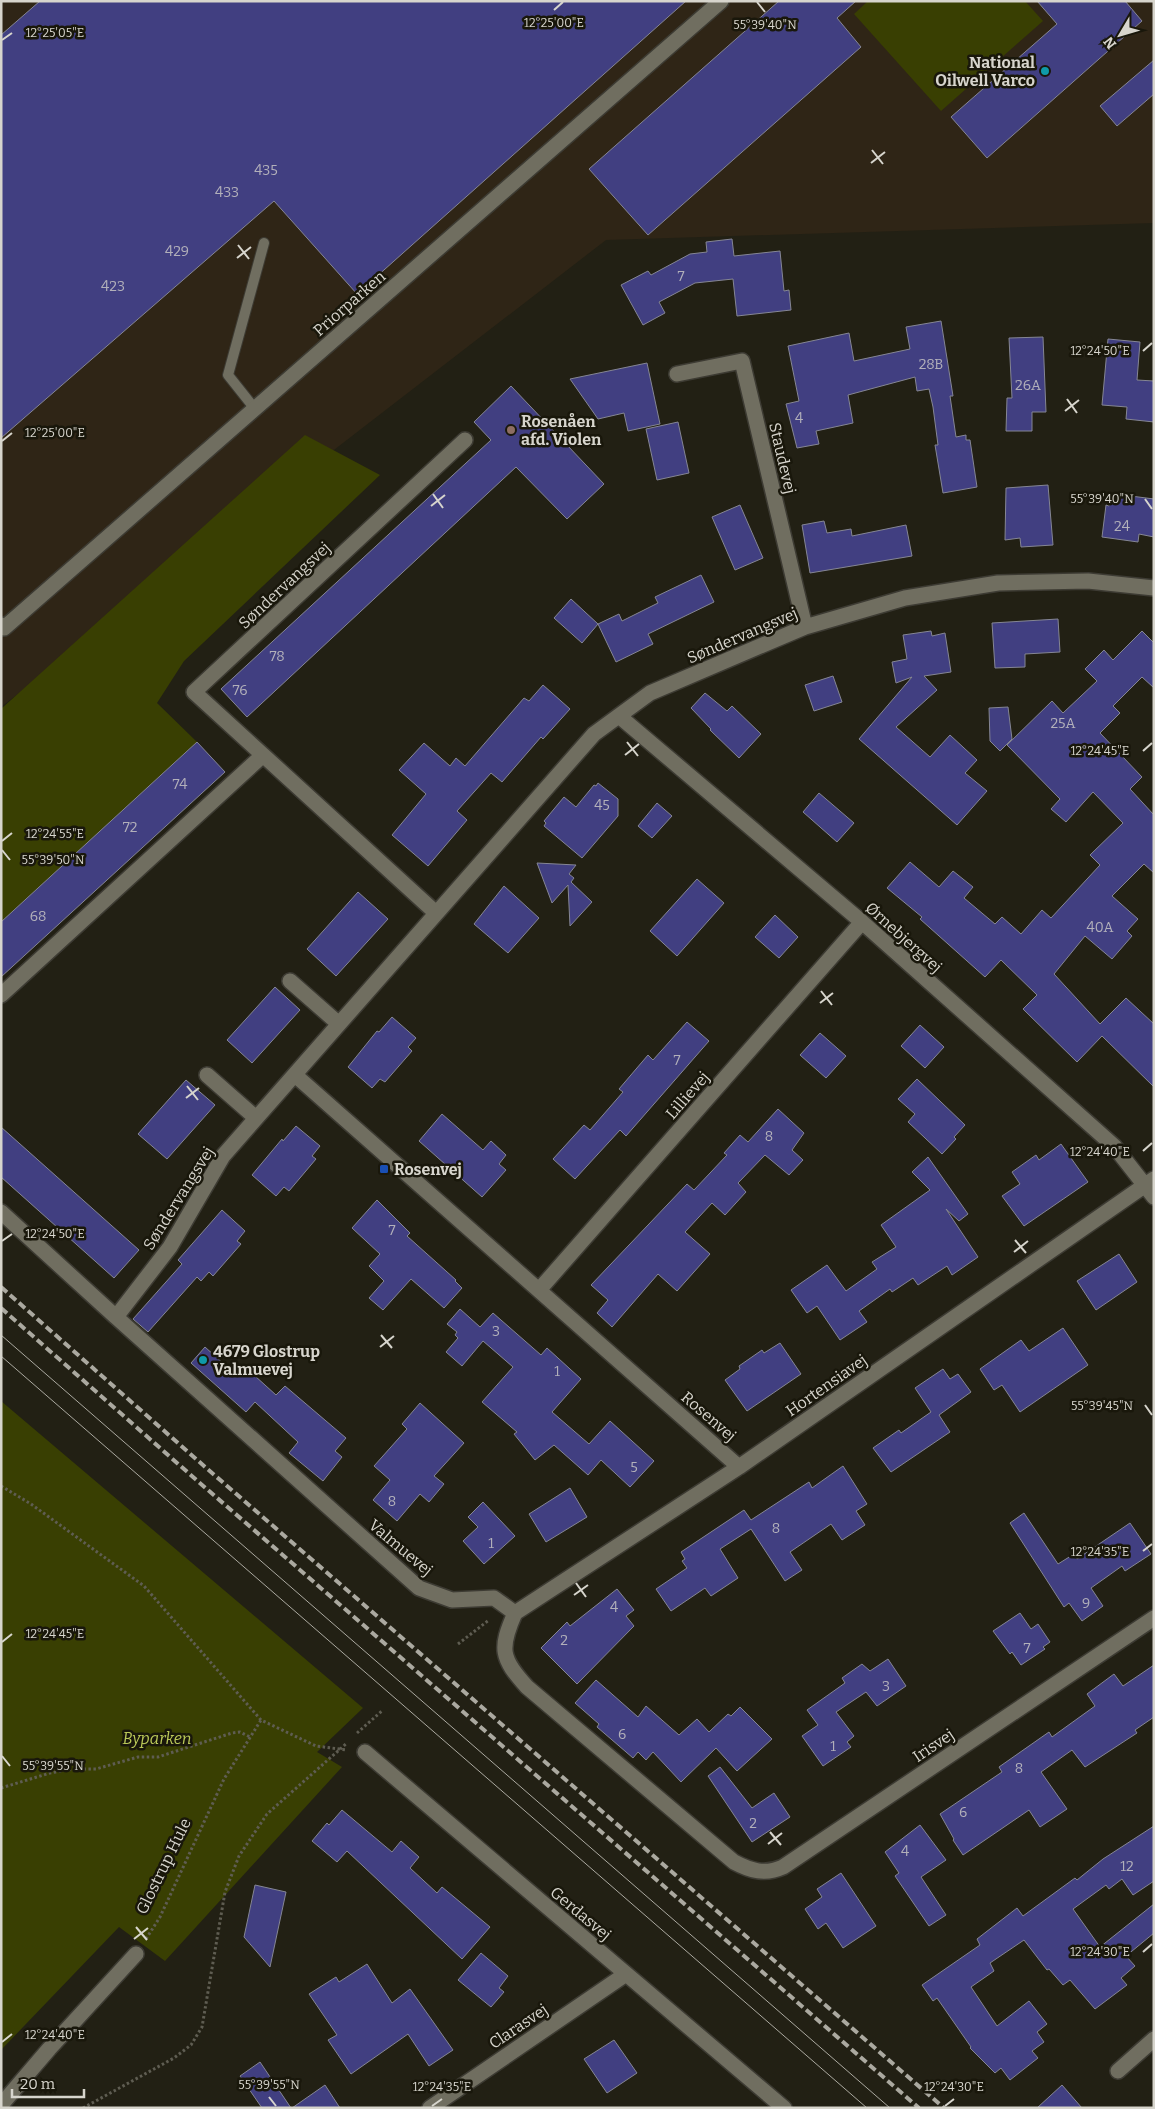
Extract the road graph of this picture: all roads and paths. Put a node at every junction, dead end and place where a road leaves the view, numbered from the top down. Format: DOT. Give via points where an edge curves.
graph roads {
  1 [pos="721,1"];
  2 [pos="264,243"];
  3 [pos="677,374"];
  4 [pos="255,409"];
  5 [pos="465,440"];
  6 [pos="1154,588"];
  7 [pos="1,624"];
  8 [pos="805,627"];
  9 [pos="619,716"];
  10 [pos="262,756"];
  11 [pos="436,913"];
  12 [pos="862,922"];
  13 [pos="290,981"];
  14 [pos="1,995"];
  15 [pos="339,1024"];
  16 [pos="295,1074"];
  17 [pos="207,1075"];
  18 [pos="256,1118"];
  19 [pos="1151,1186"];
  20 [pos="1,1212"];
  21 [pos="539,1290"];
  22 [pos="116,1317"];
  23 [pos="740,1467"];
  24 [pos="1,1486"];
  25 [pos="515,1613"];
  26 [pos="1154,1618"];
  27 [pos="458,1644"];
  28 [pos="383,1710"];
  29 [pos="261,1720"];
  30 [pos="250,1737"];
  31 [pos="339,1750"];
  32 [pos="365,1752"];
  33 [pos="1,1788"];
  34 [pos="136,1954"];
  35 [pos="626,1974"];
  36 [pos="1154,2039"];
  37 [pos="1118,2071"];
  38 [pos="1,2105"];
  39 [pos="775,2105"];
  40 [pos="83,2108"];
  41 [pos="430,2108"];
  1 -- 4 [label="street, Priorparken"];
  2 -- 4 [label="lane" via="228,374"];
  3 -- 8 [label="street, Staudevej" via="742,361"];
  4 -- 7 [label="street, Priorparken" via="4,628"];
  5 -- 10 [label="street, Søndervangsvej" via="194,692"];
  6 -- 8 [label="street, Søndervangsvej" via="1088,581 998,583 905,598"];
  8 -- 9 [label="street, Søndervangsvej" via="650,693"];
  9 -- 11 [label="street, Søndervangsvej" via="594,734"];
  9 -- 12 [label="street, Ørnebjergvej"];
  10 -- 11 [label="street, Søndervangsvej"];
  10 -- 14 [label="street"];
  11 -- 15 [label="street, Søndervangsvej"];
  12 -- 19 [label="street, Ørnebjergvej" via="1114,1146"];
  12 -- 21 [label="street, Lillievej"];
  13 -- 15 [label="street"];
  15 -- 16 [label="street, Søndervangsvej"];
  16 -- 18 [label="street, Søndervangsvej"];
  16 -- 21 [label="street, Rosenvej"];
  17 -- 18 [label="street"];
  18 -- 22 [label="street, Søndervangsvej" via="222,1156 170,1247"];
  19 -- 23 [label="street, Hortensiavej"];
  20 -- 22 [label="street"];
  21 -- 23 [label="street, Rosenvej"];
  22 -- 25 [label="street, Valmuevej" via="419,1588 452,1600 494,1598"];
  23 -- 25 [label="street, Hortensiavej"];
  24 -- 29 [label="path" via="144,1586"];
  25 -- 26 [label="street, Irisvej" via="504,1636 505,1654 512,1670 726,1856 764,1872 783,1867"];
  25 -- 27 [label="path" via="487,1620"];
  28 -- 31 [label="path"];
  29 -- 30 [label="path, Glostrup Hule"];
  29 -- 31 [label="path" via="316,1746"];
  30 -- 33 [label="path" via="240,1732 166,1755 138,1757 96,1769 50,1773"];
  30 -- 34 [label="path, Glostrup Hule" via="224,1778 160,1917"];
  31 -- 32 [label="path"];
  31 -- 40 [label="path" via="267,1814 239,1856 225,1892 202,2027 191,2044 174,2058"];
  32 -- 35 [label="street, Gerdasvej"];
  34 -- 38 [label="street"];
  35 -- 39 [label="street, Gerdasvej"];
  35 -- 41 [label="street, Clarasvej"];
  36 -- 37 [label="street"];
}
